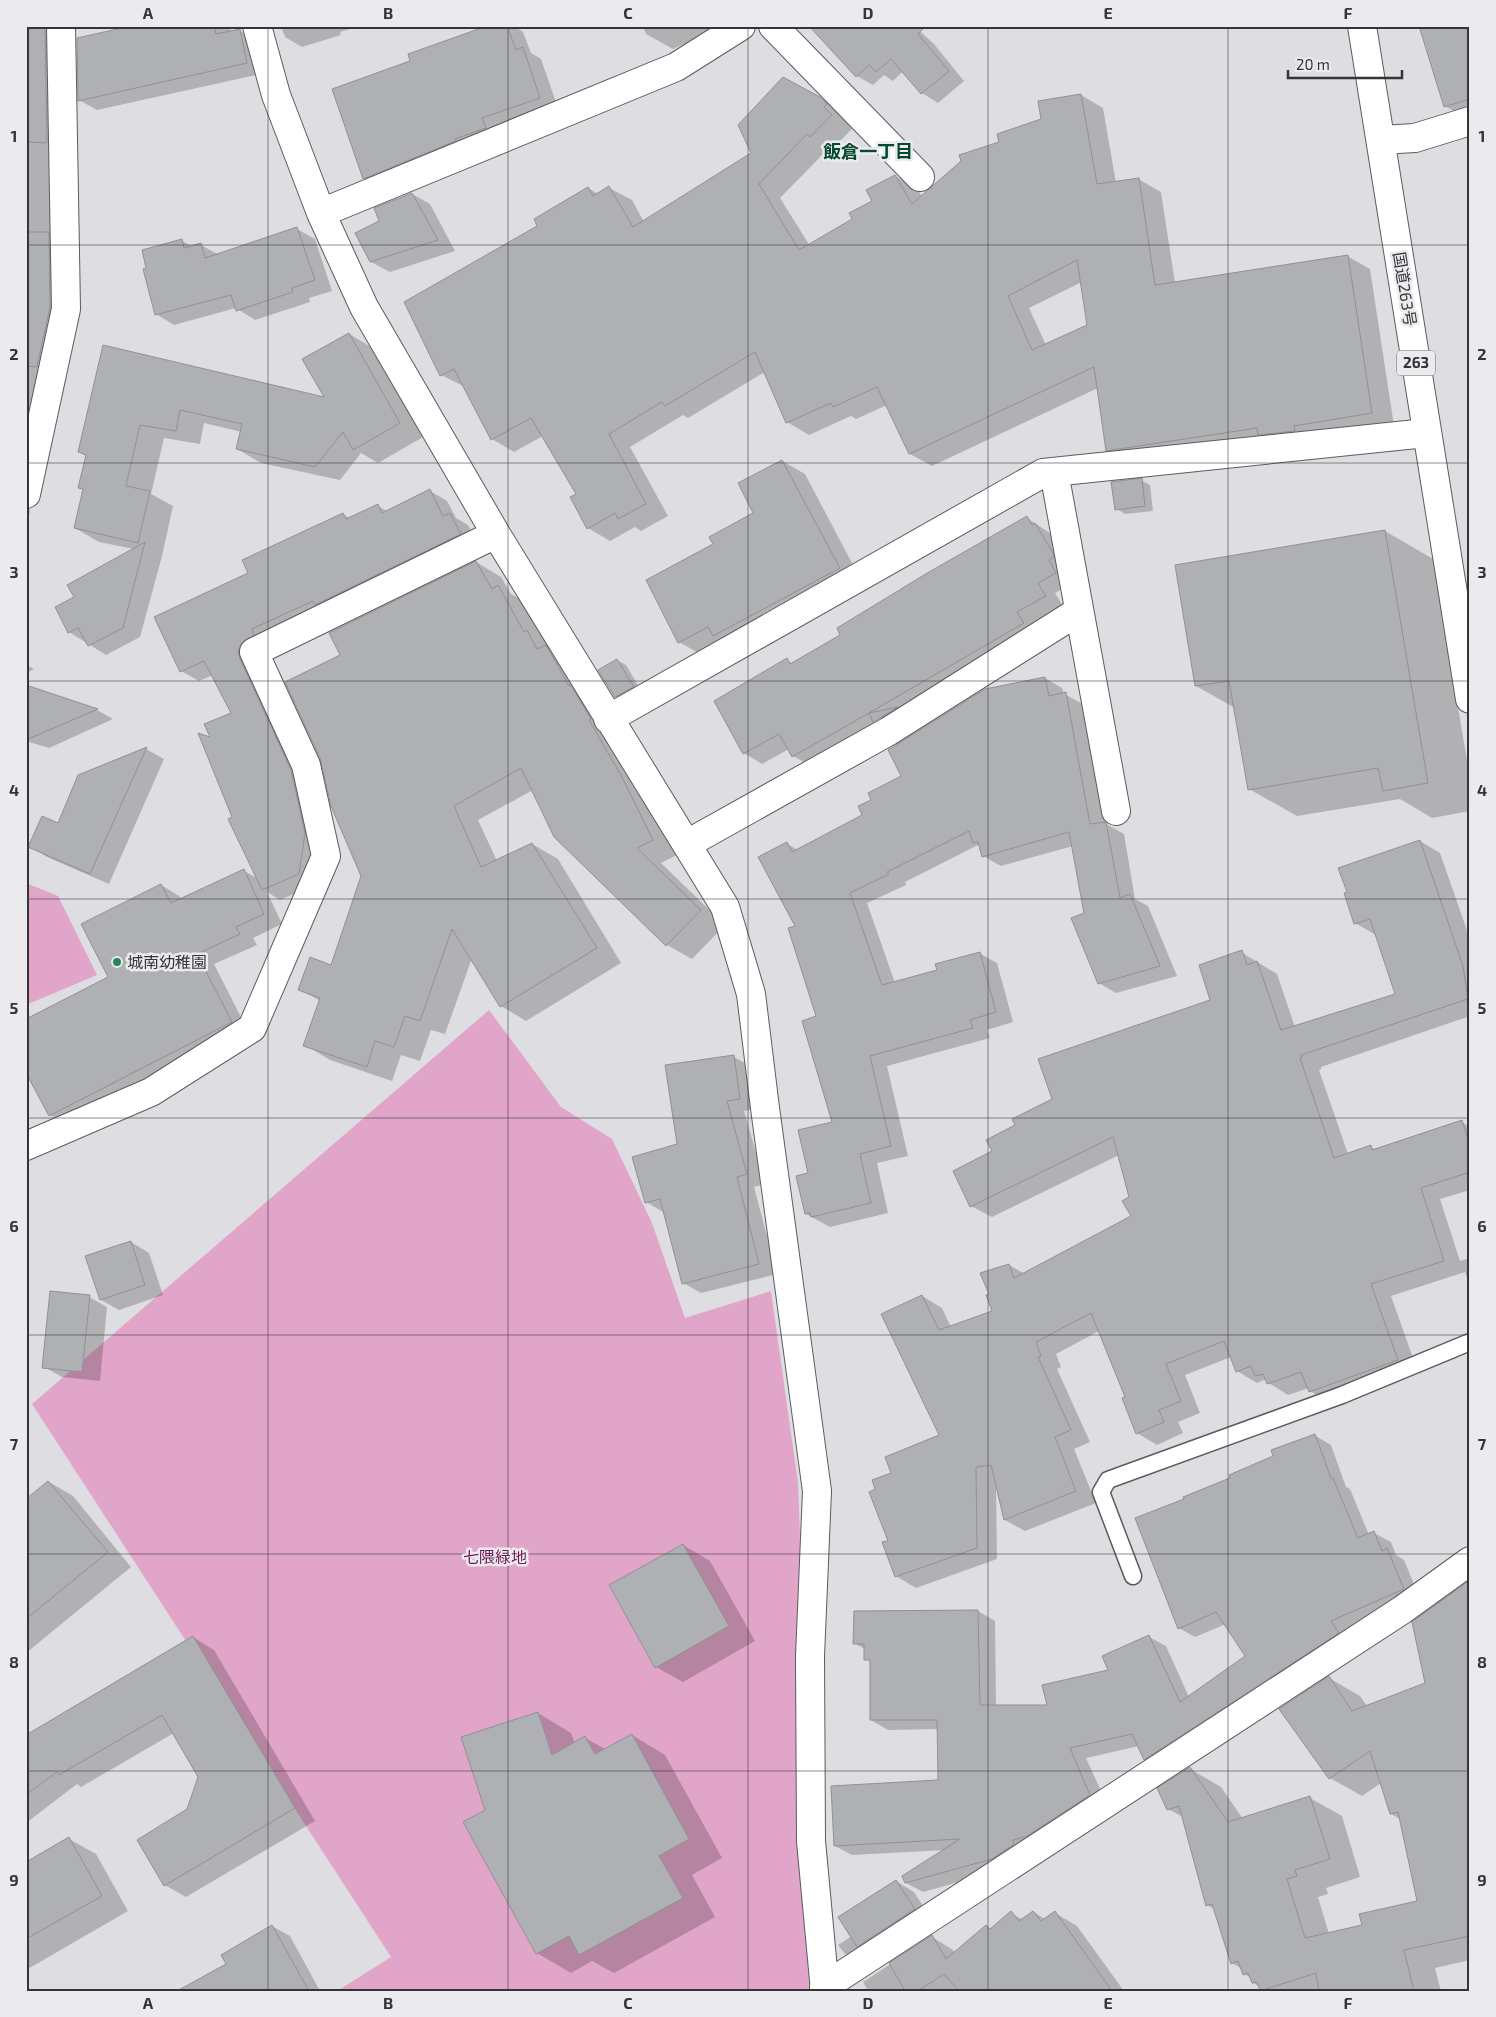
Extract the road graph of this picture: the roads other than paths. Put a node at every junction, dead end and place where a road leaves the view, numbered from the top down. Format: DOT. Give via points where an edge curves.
graph roads {
  1 [pos="62,26"];
  2 [pos="256,26"];
  3 [pos="741,26"];
  4 [pos="773,26"];
  5 [pos="1362,26"];
  6 [pos="1470,121"];
  7 [pos="1381,140"];
  8 [pos="920,177"];
  9 [pos="321,213"];
  10 [pos="1426,433"];
  11 [pos="1054,472"];
  12 [pos="26,494"];
  13 [pos="496,534"];
  14 [pos="1079,611"];
  15 [pos="1470,699"];
  16 [pos="608,719"];
  17 [pos="1116,812"];
  18 [pos="687,844"];
  19 [pos="26,1146"];
  20 [pos="1470,1342"];
  21 [pos="1470,1561"];
  22 [pos="1133,1576"];
  23 [pos="825,1989"];
  1 -- 12 [label="main road" via="66,309"];
  2 -- 9 [label="main road" via="276,95"];
  3 -- 9 [label="main road" via="676,67"];
  4 -- 8 [label="main road"];
  5 -- 7 [label="main road, 国道263号 / 263"];
  6 -- 7 [label="main road" via="1416,138"];
  7 -- 10 [label="main road, 国道263号 / 263"];
  9 -- 13 [label="main road" via="364,307"];
  10 -- 11 [label="main road"];
  10 -- 15 [label="main road, 国道263号 / 263"];
  11 -- 14 [label="main road"];
  11 -- 16 [label="main road" via="1043,473"];
  13 -- 16 [label="main road"];
  13 -- 19 [label="main road" via="254,652 306,765 326,856 252,1028 151,1092"];
  14 -- 17 [label="main road"];
  14 -- 18 [label="main road" via="889,731"];
  16 -- 18 [label="main road"];
  18 -- 23 [label="main road" via="725,906 751,994 817,1491 810,1656 811,1841"];
  20 -- 22 [label="lane" via="1342,1395 1108,1480 1100,1492"];
  21 -- 23 [label="main road" via="1394,1615"];
}
